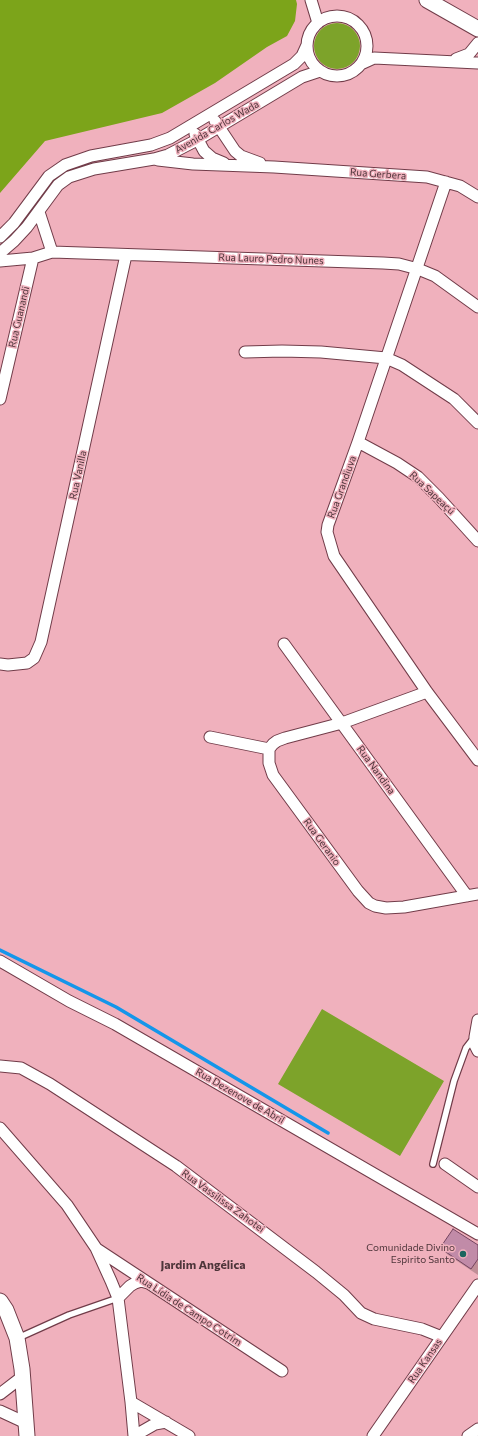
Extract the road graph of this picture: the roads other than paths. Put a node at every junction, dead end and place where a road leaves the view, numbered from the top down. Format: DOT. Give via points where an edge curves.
graph roads {
  1 [pos="311,0"];
  2 [pos="427,0"];
  3 [pos="318,23"];
  4 [pos="478,29"];
  5 [pos="478,43"];
  6 [pos="307,45"];
  7 [pos="451,61"];
  8 [pos="363,63"];
  9 [pos="478,63"];
  10 [pos="320,71"];
  11 [pos="211,115"];
  12 [pos="192,126"];
  13 [pos="219,127"];
  14 [pos="197,140"];
  15 [pos="154,159"];
  16 [pos="230,165"];
  17 [pos="274,167"];
  18 [pos="446,182"];
  19 [pos="478,197"];
  20 [pos="39,212"];
  21 [pos="0,237"];
  22 [pos="52,252"];
  23 [pos="0,253"];
  24 [pos="126,255"];
  25 [pos="34,258"];
  26 [pos="0,261"];
  27 [pos="417,268"];
  28 [pos="478,307"];
  29 [pos="245,352"];
  30 [pos="386,358"];
  31 [pos="0,399"];
  32 [pos="478,423"];
  33 [pos="358,442"];
  34 [pos="478,541"];
  35 [pos="284,644"];
  36 [pos="0,664"];
  37 [pos="428,692"];
  38 [pos="342,723"];
  39 [pos="210,737"];
  40 [pos="269,749"];
  41 [pos="478,760"];
  42 [pos="478,894"];
  43 [pos="466,896"];
  44 [pos="0,961"];
  45 [pos="478,1022"];
  46 [pos="474,1037"];
  47 [pos="478,1051"];
  48 [pos="0,1066"];
  49 [pos="0,1128"];
  50 [pos="433,1164"];
  51 [pos="445,1164"];
  52 [pos="478,1187"];
  53 [pos="478,1234"];
  54 [pos="96,1248"];
  55 [pos="148,1283"];
  56 [pos="478,1285"];
  57 [pos="118,1298"];
  58 [pos="2,1309"];
  59 [pos="442,1337"];
  60 [pos="17,1338"];
  61 [pos="282,1371"];
  62 [pos="22,1377"];
  63 [pos="0,1394"];
  64 [pos="131,1402"];
  65 [pos="0,1411"];
  66 [pos="166,1422"];
  67 [pos="27,1429"];
  68 [pos="478,1429"];
  69 [pos="134,1436"];
  70 [pos="189,1436"];
  71 [pos="373,1436"];
  72 [pos="468,1436"];
  1 -- 3 [label="street"];
  2 -- 4 [label="street"];
  3 -- 6 [label="street" via="312,29"];
  3 -- 8 [label="street" via="336,16 354,21 363,31 368,44"];
  5 -- 7 [label="street" via="469,54"];
  6 -- 10 [label="street" via="310,59"];
  6 -- 11 [label="street, Avenida Carlos Wada" via="302,56 294,64"];
  7 -- 8 [label="street" via="374,58"];
  7 -- 9 [label="street"];
  8 -- 10 [label="street" via="348,75 333,76"];
  10 -- 13 [label="street, Avenida Carlos Wada" via="302,77"];
  11 -- 12 [label="street, Avenida Carlos Wada"];
  11 -- 13 [label="street, Rua Gerbera"];
  12 -- 14 [label="street, Rua Gerbera"];
  12 -- 21 [label="street, Avenida Carlos Wada" via="160,143 91,156 65,165 49,176 14,223"];
  13 -- 14 [label="street, Avenida Carlos Wada"];
  13 -- 17 [label="street, Rua Gerbera" via="241,156"];
  14 -- 15 [label="street, Avenida Carlos Wada"];
  14 -- 16 [label="street, Rua Gerbera" via="212,158"];
  15 -- 16 [label="street, Rua Gerbera"];
  15 -- 20 [label="street, Avenida Carlos Wada" via="94,169 69,177 58,186"];
  16 -- 17 [label="street, Rua Gerbera"];
  17 -- 18 [label="street, Rua Gerbera" via="427,178"];
  18 -- 19 [label="street, Rua Gerbera" via="460,186"];
  18 -- 27 [label="street, Rua Grandiuva"];
  20 -- 22 [label="street"];
  20 -- 23 [label="street, Avenida Carlos Wada"];
  22 -- 24 [label="street, Rua Lauro Pedro Nunes"];
  22 -- 25 [label="street, Rua Lauro Pedro Nunes"];
  24 -- 27 [label="street, Rua Lauro Pedro Nunes" via="383,263"];
  24 -- 36 [label="street, Rua Vanilla" via="41,642 34,658 27,663"];
  25 -- 26 [label="street, Rua Lauro Pedro Nunes"];
  25 -- 31 [label="street, Rua Guanandi"];
  27 -- 28 [label="street, Rua Lauro Pedro Nunes" via="435,276"];
  27 -- 30 [label="street, Rua Grandiuva"];
  29 -- 30 [label="street" via="282,351"];
  30 -- 32 [label="street" via="402,365 454,399"];
  30 -- 33 [label="street, Rua Grandiuva"];
  33 -- 34 [label="street, Rua Sapeaçú" via="418,477"];
  33 -- 37 [label="street, Rua Grandiuva" via="328,525 329,540 334,556"];
  35 -- 38 [label="street, Rua Nandina"];
  37 -- 38 [label="street"];
  37 -- 41 [label="street, Rua Grandiuva"];
  38 -- 40 [label="street" via="285,738 272,744"];
  38 -- 43 [label="street, Rua Nandina"];
  39 -- 40 [label="street"];
  40 -- 43 [label="street, Rua Geranio" via="269,763 273,775 369,903 386,908 404,907"];
  42 -- 43 [label="street, Rua Geranio"];
  44 -- 53 [label="street, Rua Dezenove de Abril" via="115,1024"];
  45 -- 46 [label="street"];
  46 -- 47 [label="street"];
  46 -- 50 [label="lane" via="466,1048 454,1081"];
  48 -- 59 [label="street, Rua Vassilissa Zahotei" via="21,1068 50,1084 176,1166 316,1272 361,1313 374,1319 409,1326"];
  49 -- 54 [label="street" via="67,1205"];
  51 -- 52 [label="street"];
  54 -- 55 [label="street, Rua Lídia de Campo Cotrim"];
  54 -- 57 [label="street"];
  55 -- 57 [label="street" via="135,1283"];
  55 -- 61 [label="street, Rua Lídia de Campo Cotrim"];
  56 -- 59 [label="street, Rua Kansas"];
  57 -- 60 [label="lane" via="69,1315"];
  57 -- 64 [label="street"];
  58 -- 60 [label="street"];
  59 -- 71 [label="street, Rua Kansas"];
  60 -- 62 [label="street"];
  62 -- 63 [label="street"];
  62 -- 67 [label="street"];
  64 -- 66 [label="street"];
  64 -- 69 [label="street"];
  65 -- 67 [label="street"];
  66 -- 69 [label="street" via="155,1424"];
  66 -- 70 [label="street"];
  68 -- 72 [label="street"];
}
